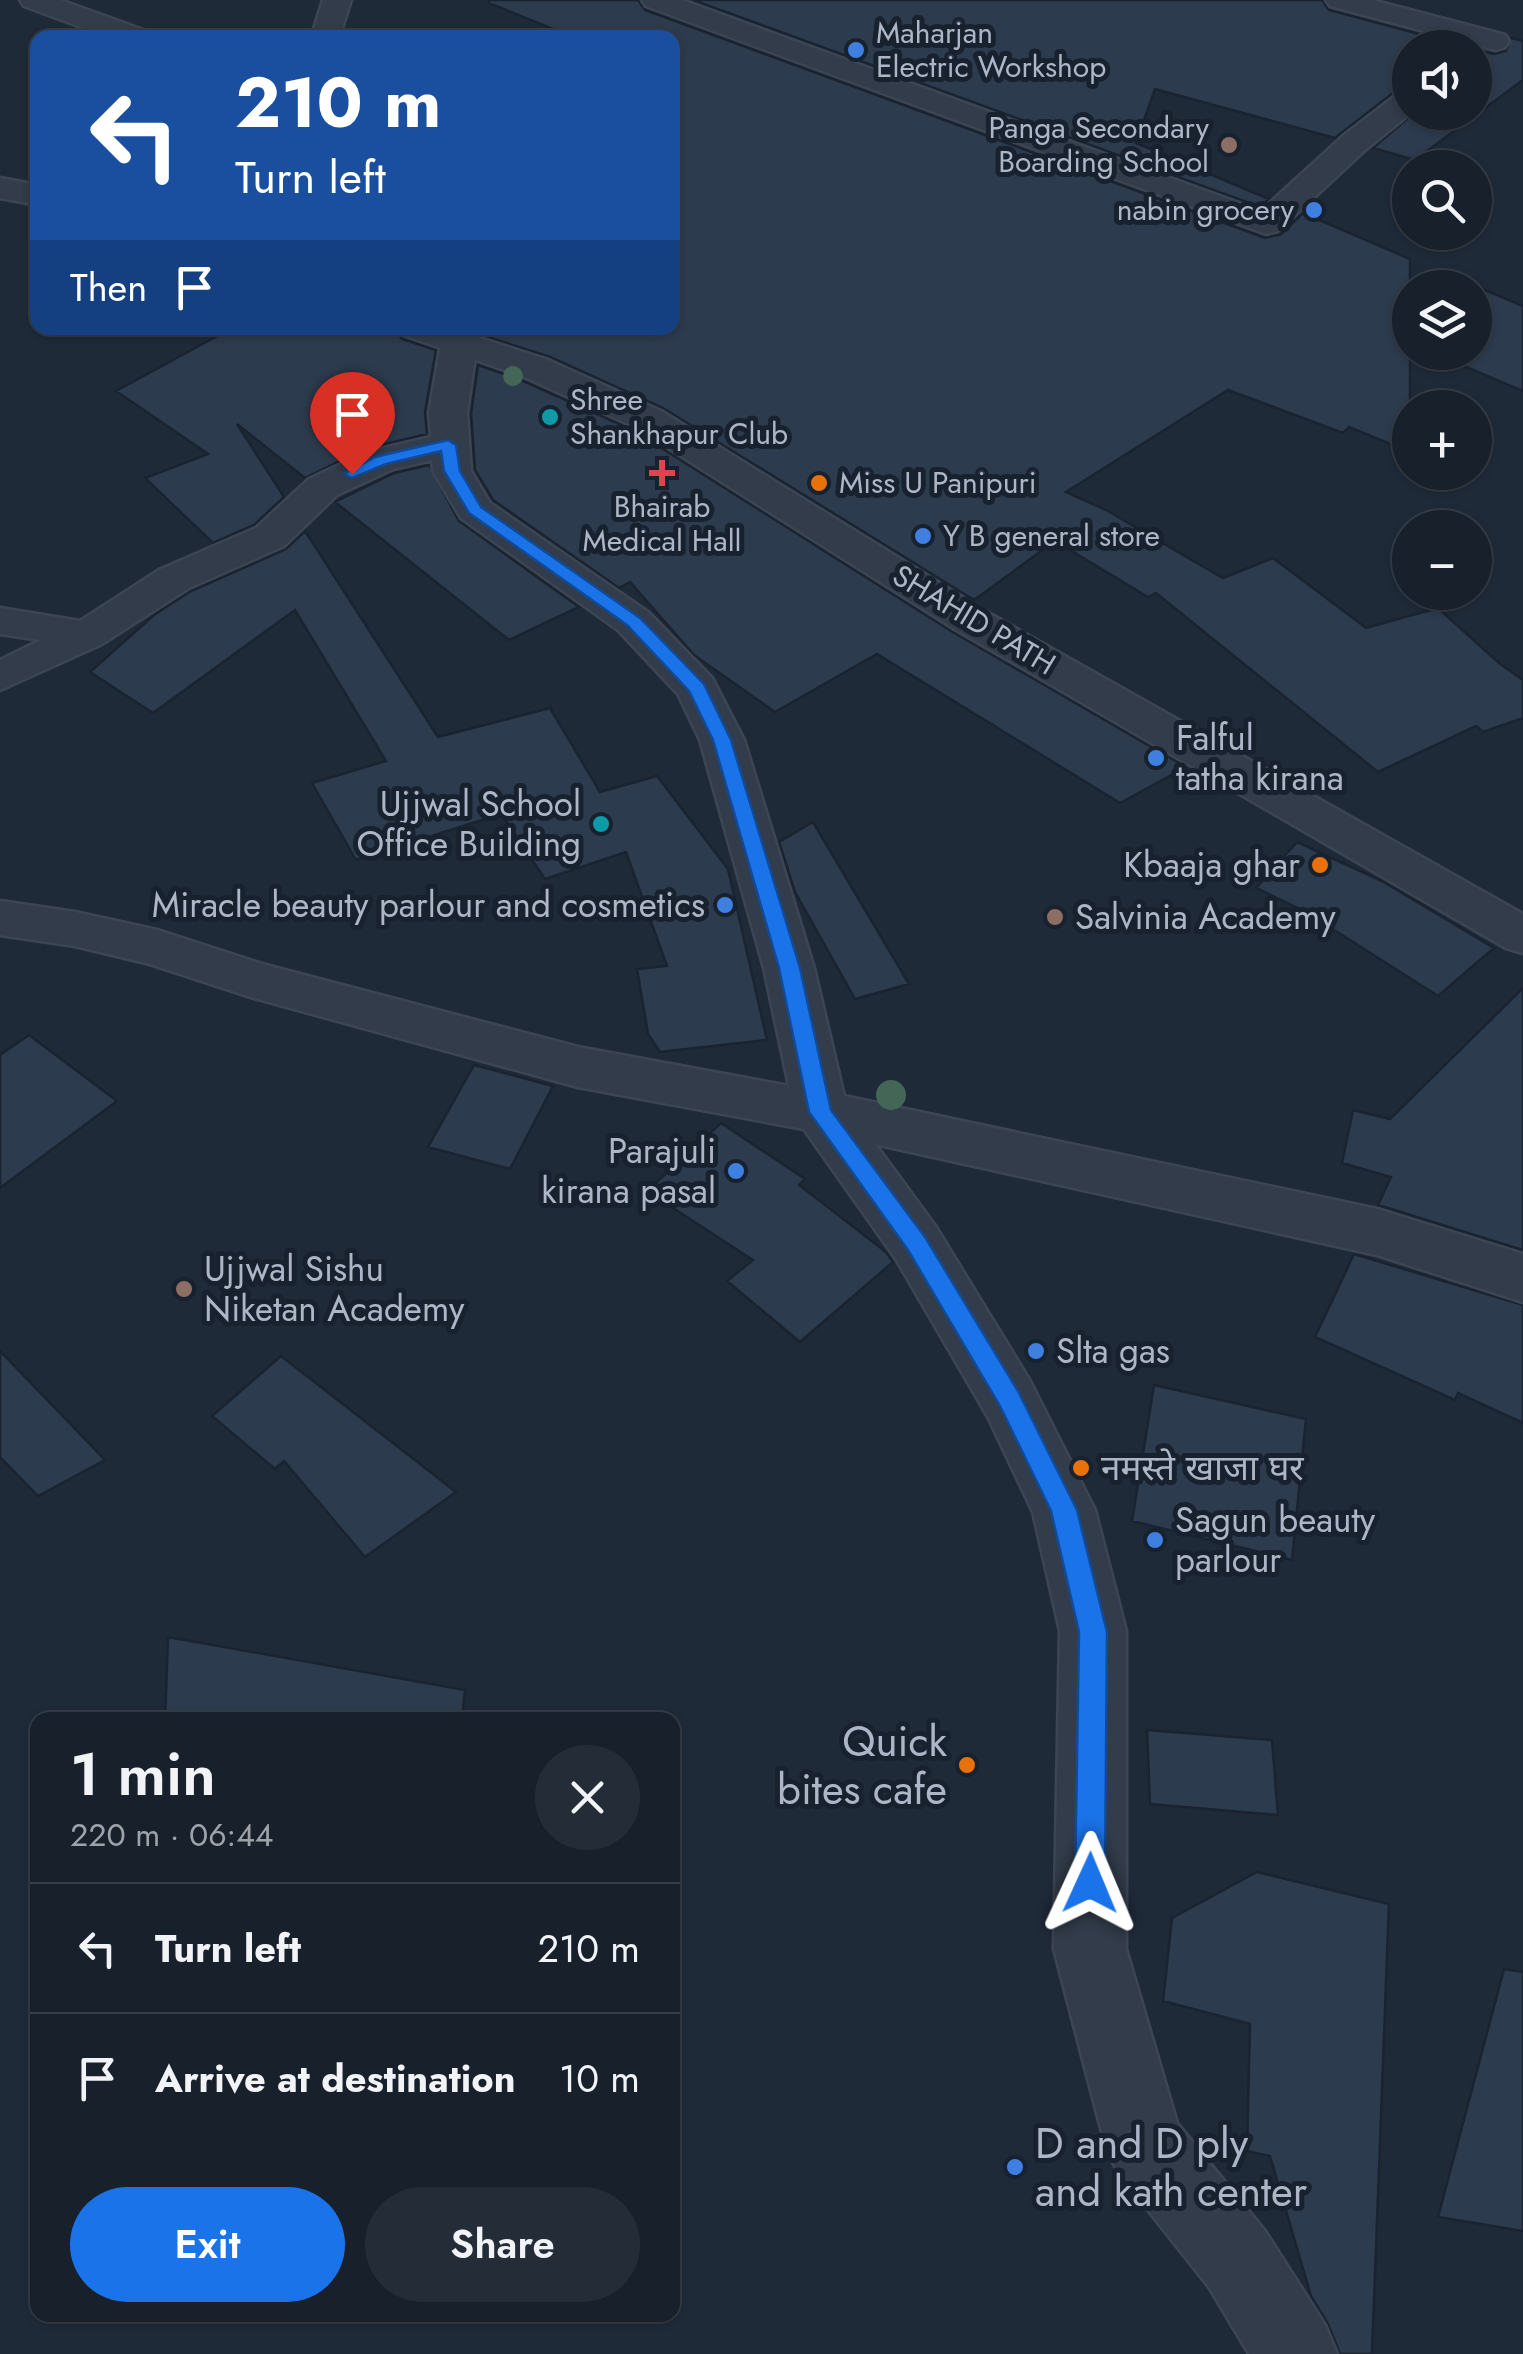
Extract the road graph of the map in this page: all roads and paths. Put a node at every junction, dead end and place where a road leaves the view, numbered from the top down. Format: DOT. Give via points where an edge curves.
graph roads {
  1 [pos="34,0"];
  2 [pos="337,0"];
  3 [pos="656,0"];
  4 [pos="1340,0"];
  5 [pos="1523,22"];
  6 [pos="117,30"];
  7 [pos="328,30"];
  8 [pos="1433,30"];
  9 [pos="1492,42"];
  10 [pos="1392,115"];
  11 [pos="0,188"];
  12 [pos="30,194"];
  13 [pos="437,335"];
  14 [pos="448,445"];
  15 [pos="0,621"];
  16 [pos="87,635"];
  17 [pos="0,677"];
  18 [pos="0,918"];
  19 [pos="1523,936"];
  20 [pos="820,1112"];
  21 [pos="1523,1278"];
  22 [pos="1296,2354"];
  1 -- 6 [label="street"];
  2 -- 7 [label="street"];
  3 -- 10 [label="street" via="1266,224"];
  4 -- 8 [label="street"];
  5 -- 9 [label="street"];
  11 -- 12 [label="street"];
  13 -- 14 [label="street"];
  13 -- 19 [label="street, SHAHID PATH" via="534,368 648,419 968,619"];
  14 -- 16 [label="street" via="380,460 323,487 270,537 174,580"];
  14 -- 20 [label="street" via="452,471 475,510 634,622 697,688 722,740 773,911"];
  15 -- 16 [label="street"];
  16 -- 17 [label="street"];
  18 -- 20 [label="street" via="157,948 578,1067"];
  20 -- 21 [label="street" via="1377,1232"];
  20 -- 22 [label="street" via="916,1243 1009,1398 1064,1510 1093,1632 1090,1949 1144,2144 1237,2260"];
}
